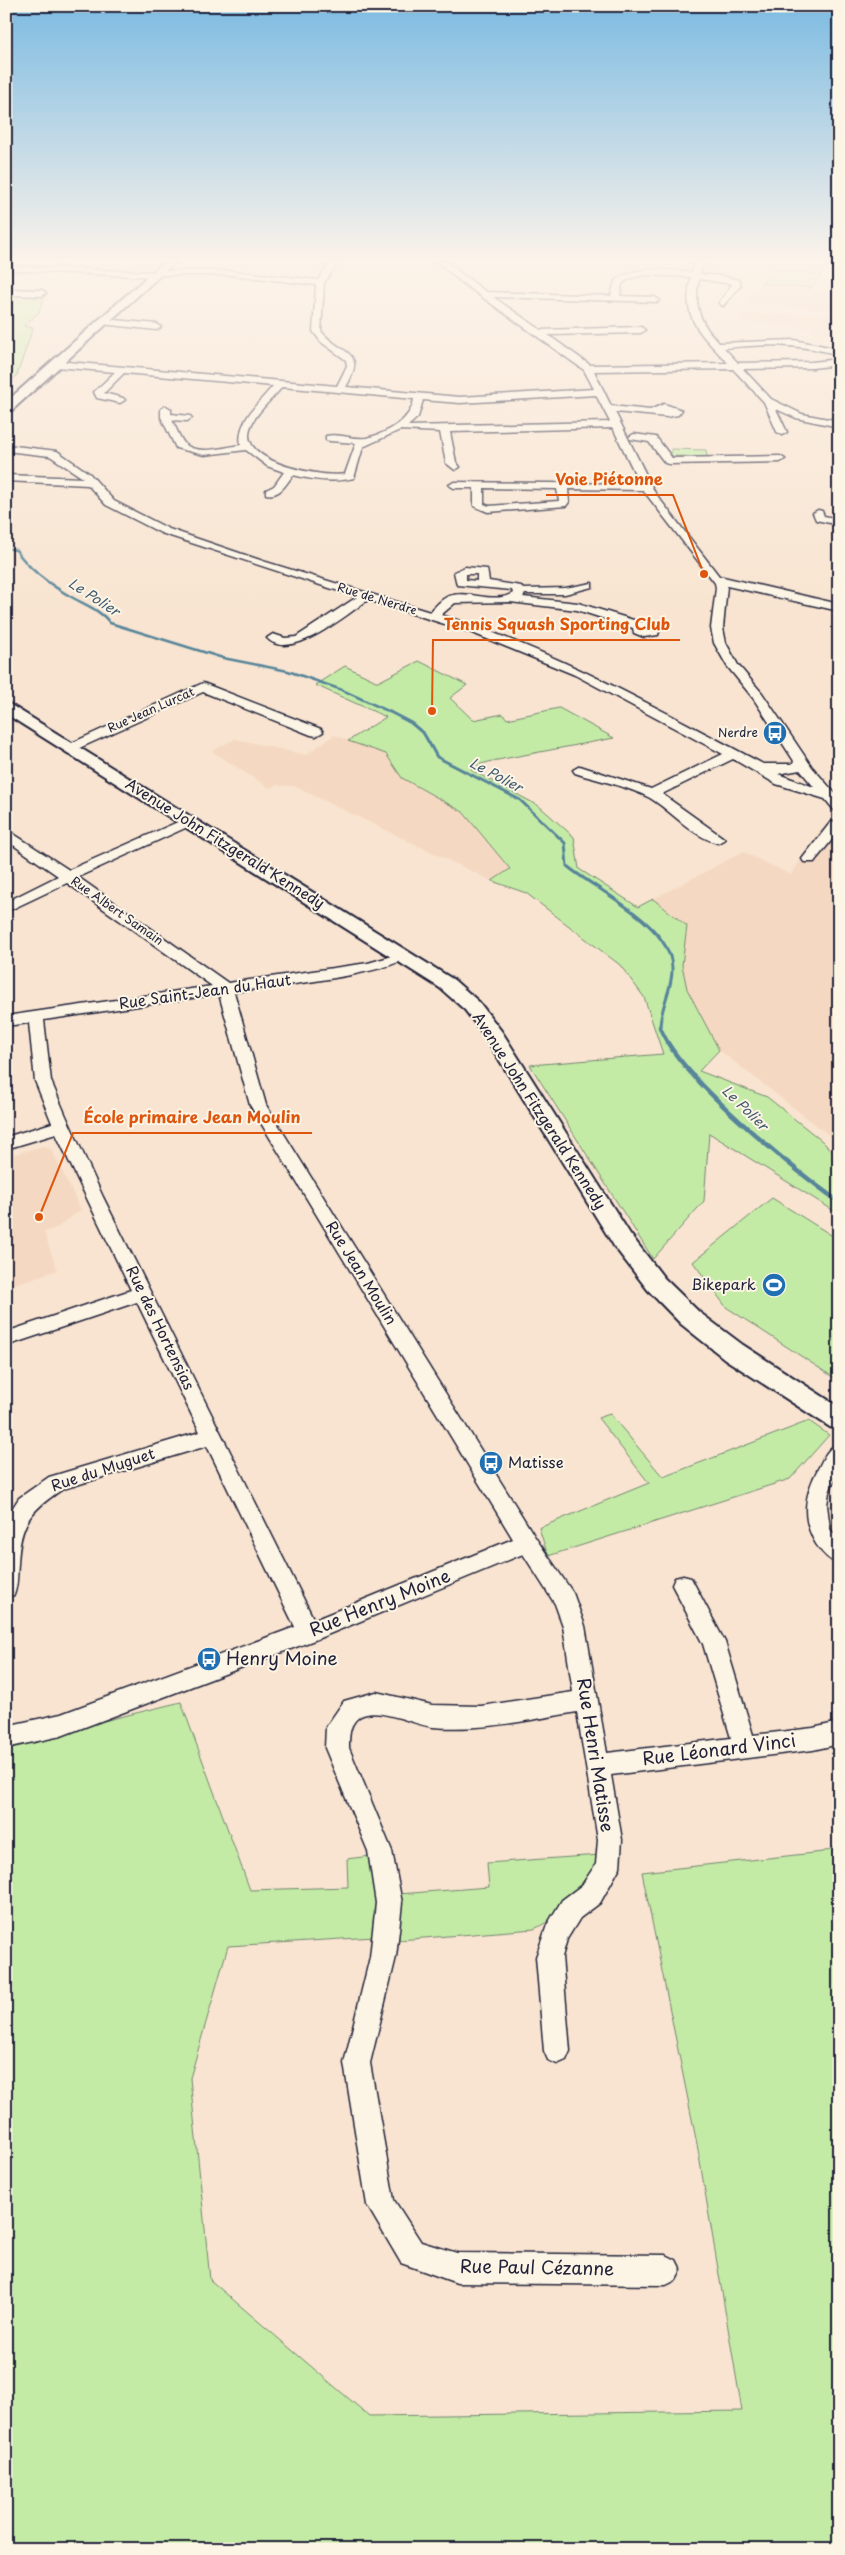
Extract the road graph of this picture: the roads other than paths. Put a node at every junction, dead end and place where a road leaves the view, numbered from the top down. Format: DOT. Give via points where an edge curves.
graph roads {
  1 [pos="38,380"];
  2 [pos="111,380"];
  3 [pos="229,380"];
  4 [pos="346,380"];
  5 [pos="593,380"];
  6 [pos="749,380"];
  7 [pos="279,385"];
  8 [pos="340,390"];
  9 [pos="598,392"];
  10 [pos="419,397"];
  11 [pos="120,400"];
  12 [pos="607,408"];
  13 [pos="6,409"];
  14 [pos="776,412"];
  15 [pos="650,413"];
  16 [pos="188,418"];
  17 [pos="615,425"];
  18 [pos="837,425"];
  19 [pos="398,427"];
  20 [pos="444,429"];
  21 [pos="782,432"];
  22 [pos="634,437"];
  23 [pos="330,438"];
  24 [pos="368,441"];
  25 [pos="247,447"];
  26 [pos="6,448"];
  27 [pos="780,459"];
  28 [pos="456,467"];
  29 [pos="290,471"];
  30 [pos="6,478"];
  31 [pos="91,482"];
  32 [pos="454,485"];
  33 [pos="479,485"];
  34 [pos="562,487"];
  35 [pos="646,487"];
  36 [pos="270,492"];
  37 [pos="818,513"];
  38 [pos="839,522"];
  39 [pos="720,581"];
  40 [pos="484,584"];
  41 [pos="588,586"];
  42 [pos="515,595"];
  43 [pos="366,596"];
  44 [pos="839,608"];
  45 [pos="433,616"];
  46 [pos="639,626"];
  47 [pos="273,638"];
  48 [pos="6,707"];
  49 [pos="316,732"];
  50 [pos="70,747"];
  51 [pos="732,754"];
  52 [pos="800,761"];
  53 [pos="580,770"];
  54 [pos="775,773"];
  55 [pos="814,779"];
  56 [pos="652,794"];
  57 [pos="829,796"];
  58 [pos="839,807"];
  59 [pos="189,821"];
  60 [pos="839,824"];
  61 [pos="6,834"];
  62 [pos="718,839"];
  63 [pos="809,859"];
  64 [pos="68,877"];
  65 [pos="6,908"];
  66 [pos="402,954"];
  67 [pos="226,990"];
  68 [pos="36,1016"];
  69 [pos="6,1021"];
  70 [pos="62,1126"];
  71 [pos="6,1143"];
  72 [pos="142,1293"];
  73 [pos="8,1339"];
  74 [pos="836,1422"];
  75 [pos="212,1436"];
  76 [pos="839,1452"];
  77 [pos="527,1543"];
  78 [pos="839,1555"];
  79 [pos="683,1584"];
  80 [pos="6,1588"];
  81 [pos="309,1632"];
  82 [pos="586,1700"];
  83 [pos="839,1733"];
  84 [pos="6,1737"];
  85 [pos="745,1747"];
  86 [pos="599,1765"];
  87 [pos="557,2050"];
  88 [pos="666,2270"];
  1 -- 13 [label="main road"];
  2 -- 11 [label="street" via="99,392 100,396"];
  3 -- 7 [label="street"];
  4 -- 8 [label="street"];
  5 -- 9 [label="street"];
  6 -- 14 [label="street"];
  7 -- 8 [label="street"];
  7 -- 25 [label="street" via="246,427"];
  8 -- 10 [label="street"];
  9 -- 10 [label="street" via="480,400"];
  9 -- 12 [label="street"];
  10 -- 19 [label="street" via="420,407 416,416"];
  12 -- 15 [label="street"];
  12 -- 17 [label="street"];
  14 -- 18 [label="street"];
  14 -- 21 [label="street"];
  16 -- 25 [label="street" via="166,413 180,446 184,448 205,452"];
  17 -- 20 [label="street"];
  17 -- 35 [label="street"];
  19 -- 20 [label="street"];
  19 -- 24 [label="street"];
  20 -- 28 [label="street" via="451,463"];
  22 -- 27 [label="street" via="652,439 669,461"];
  23 -- 24 [label="street"];
  24 -- 29 [label="street" via="358,446 352,474 348,478 316,477"];
  25 -- 29 [label="street" via="256,456"];
  26 -- 31 [label="street, Rue de Nerdre" via="53,453"];
  29 -- 36 [label="street" via="278,488"];
  30 -- 31 [label="street"];
  31 -- 43 [label="street, Rue de Nerdre" via="110,503 165,531"];
  32 -- 33 [label="street"];
  33 -- 34 [label="street"];
  33 -- 34 [label="street" via="482,512 562,504"];
  34 -- 35 [label="street"];
  35 -- 39 [label="street"];
  37 -- 38 [label="street" via="824,520"];
  39 -- 44 [label="street"];
  39 -- 52 [label="street" via="717,628 720,643"];
  40 -- 42 [label="street" via="517,588"];
  41 -- 42 [label="street"];
  42 -- 45 [label="street" via="453,599"];
  42 -- 46 [label="street" via="578,608"];
  43 -- 45 [label="street, Rue de Nerdre"];
  43 -- 47 [label="street" via="299,640 284,642"];
  45 -- 51 [label="street, Rue de Nerdre" via="494,636 579,672"];
  48 -- 50 [label="main road, Avenue John Fitzgerald Kennedy"];
  49 -- 50 [label="street, Rue Jean Lurcat" via="203,687"];
  50 -- 59 [label="main road, Avenue John Fitzgerald Kennedy"];
  51 -- 54 [label="street, Rue de Nerdre"];
  51 -- 56 [label="street"];
  52 -- 54 [label="street" via="797,767"];
  52 -- 55 [label="street"];
  53 -- 56 [label="street"];
  54 -- 55 [label="street" via="810,783"];
  54 -- 57 [label="street" via="788,784"];
  55 -- 57 [label="street"];
  56 -- 62 [label="street" via="666,801 704,834"];
  57 -- 58 [label="street"];
  59 -- 64 [label="street"];
  59 -- 66 [label="main road, Avenue John Fitzgerald Kennedy"];
  60 -- 63 [label="street"];
  61 -- 64 [label="street, Rue Albert Samain"];
  64 -- 65 [label="street"];
  64 -- 67 [label="street, Rue Albert Samain"];
  66 -- 67 [label="street, Rue Saint-Jean du Haut" via="394,960 370,967"];
  66 -- 74 [label="main road, Avenue John Fitzgerald Kennedy" via="447,984 472,1006 622,1240 656,1284 690,1318 734,1352"];
  67 -- 68 [label="street, Rue Saint-Jean du Haut"];
  67 -- 77 [label="street, Rue Jean Moulin" via="258,1105"];
  68 -- 69 [label="street, Rue Saint-Jean du Haut"];
  68 -- 70 [label="street, Rue des Hortensias" via="43,1081"];
  70 -- 71 [label="street"];
  70 -- 72 [label="street, Rue des Hortensias"];
  72 -- 73 [label="street"];
  72 -- 75 [label="street, Rue des Hortensias"];
  75 -- 80 [label="street, Rue du Muguet" via="56,1483 37,1494 13,1522 8,1540"];
  75 -- 81 [label="street, Rue des Hortensias"];
  76 -- 78 [label="street" via="827,1469 815,1504 817,1527 823,1541"];
  77 -- 81 [label="street, Rue Henry Moine"];
  77 -- 82 [label="street, Rue Henri Matisse" via="564,1600 574,1626"];
  79 -- 85 [label="street" via="714,1642"];
  81 -- 84 [label="street, Rue Henry Moine" via="61,1725"];
  82 -- 86 [label="street, Rue Henri Matisse"];
  82 -- 88 [label="street, Rue Paul Cézanne" via="481,1716 432,1716 376,1702 352,1708 338,1726 337,1748 380,1851 389,1903 384,1957 357,2063 381,2205 411,2253 457,2268"];
  83 -- 85 [label="street, Rue Léonard Vinci"];
  85 -- 86 [label="street, Rue Léonard Vinci"];
  86 -- 87 [label="street, Rue Henri Matisse" via="610,1840 608,1867 591,1894 571,1909 556,1934 549,1957"];
}
